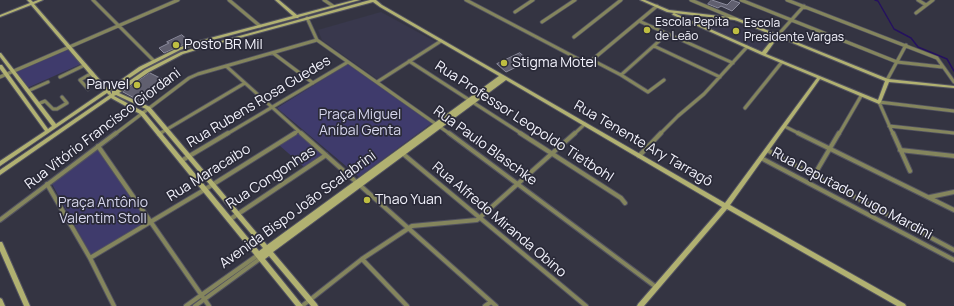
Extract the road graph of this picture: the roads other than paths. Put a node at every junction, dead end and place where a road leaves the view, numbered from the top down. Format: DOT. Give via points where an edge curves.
graph roads {
  1 [pos="41,0"];
  2 [pos="93,0"];
  3 [pos="178,0"];
  4 [pos="229,0"];
  5 [pos="277,0"];
  6 [pos="324,0"];
  7 [pos="358,0"];
  8 [pos="374,0"];
  9 [pos="466,0"];
  10 [pos="533,0"];
  11 [pos="575,0"];
  12 [pos="621,0"];
  13 [pos="642,0"];
  14 [pos="691,0"];
  15 [pos="741,0"];
  16 [pos="789,0"];
  17 [pos="918,0"];
  18 [pos="933,0"];
  19 [pos="31,1"];
  20 [pos="926,5"];
  21 [pos="333,6"];
  22 [pos="657,6"];
  23 [pos="804,6"];
  24 [pos="715,10"];
  25 [pos="668,11"];
  26 [pos="515,12"];
  27 [pos="916,13"];
  28 [pos="0,14"];
  29 [pos="297,16"];
  30 [pos="717,16"];
  31 [pos="307,18"];
  32 [pos="736,19"];
  33 [pos="301,20"];
  34 [pos="792,20"];
  35 [pos="639,21"];
  36 [pos="542,22"];
  37 [pos="119,26"];
  38 [pos="260,26"];
  39 [pos="668,34"];
  40 [pos="778,36"];
  41 [pos="574,37"];
  42 [pos="318,40"];
  43 [pos="441,41"];
  44 [pos="906,45"];
  45 [pos="654,46"];
  46 [pos="69,47"];
  47 [pos="746,47"];
  48 [pos="273,53"];
  49 [pos="0,54"];
  50 [pos="763,54"];
  51 [pos="592,60"];
  52 [pos="154,61"];
  53 [pos="409,61"];
  54 [pos="348,62"];
  55 [pos="782,62"];
  56 [pos="897,62"];
  57 [pos="733,63"];
  58 [pos="85,65"];
  59 [pos="0,66"];
  60 [pos="226,66"];
  61 [pos="942,67"];
  62 [pos="13,71"];
  63 [pos="6,74"];
  64 [pos="92,74"];
  65 [pos="621,75"];
  66 [pos="0,77"];
  67 [pos="60,77"];
  68 [pos="504,77"];
  69 [pos="720,77"];
  70 [pos="819,78"];
  71 [pos="664,80"];
  72 [pos="887,80"];
  73 [pos="48,82"];
  74 [pos="377,82"];
  75 [pos="954,82"];
  76 [pos="245,83"];
  77 [pos="312,83"];
  78 [pos="954,87"];
  79 [pos="88,89"];
  80 [pos="28,91"];
  81 [pos="116,92"];
  82 [pos="109,93"];
  83 [pos="861,96"];
  84 [pos="62,97"];
  85 [pos="471,101"];
  86 [pos="879,102"];
  87 [pos="38,104"];
  88 [pos="148,108"];
  89 [pos="272,108"];
  90 [pos="745,108"];
  91 [pos="954,111"];
  92 [pos="142,113"];
  93 [pos="585,124"];
  94 [pos="439,125"];
  95 [pos="55,126"];
  96 [pos="784,126"];
  97 [pos="889,126"];
  98 [pos="167,130"];
  99 [pos="298,130"];
  100 [pos="47,131"];
  101 [pos="954,133"];
  102 [pos="160,134"];
  103 [pos="98,146"];
  104 [pos="830,148"];
  105 [pos="767,150"];
  106 [pos="900,150"];
  107 [pos="401,153"];
  108 [pos="552,154"];
  109 [pos="326,155"];
  110 [pos="639,156"];
  111 [pos="954,156"];
  112 [pos="189,157"];
  113 [pos="761,158"];
  114 [pos="181,161"];
  115 [pos="0,164"];
  116 [pos="910,171"];
  117 [pos="0,172"];
  118 [pos="816,172"];
  119 [pos="48,184"];
  120 [pos="358,184"];
  121 [pos="518,184"];
  122 [pos="213,185"];
  123 [pos="204,190"];
  124 [pos="954,192"];
  125 [pos="929,197"];
  126 [pos="625,203"];
  127 [pos="726,206"];
  128 [pos="954,210"];
  129 [pos="237,214"];
  130 [pos="480,218"];
  131 [pos="0,220"];
  132 [pos="229,220"];
  133 [pos="152,222"];
  134 [pos="408,228"];
  135 [pos="0,244"];
  136 [pos="268,250"];
  137 [pos="954,250"];
  138 [pos="259,257"];
  139 [pos="90,258"];
  140 [pos="362,259"];
  141 [pos="954,260"];
  142 [pos="656,287"];
  143 [pos="202,295"];
  144 [pos="205,300"];
  145 [pos="310,300"];
  146 [pos="0,301"];
  147 [pos="491,302"];
  148 [pos="2,306"];
  149 [pos="27,306"];
  150 [pos="114,306"];
  151 [pos="186,306"];
  152 [pos="196,306"];
  153 [pos="209,306"];
  154 [pos="301,306"];
  155 [pos="316,306"];
  156 [pos="407,306"];
  157 [pos="485,306"];
  158 [pos="496,306"];
  159 [pos="586,306"];
  160 [pos="640,306"];
  161 [pos="902,306"];
  1 -- 19 [label="main road"];
  2 -- 37 [label="street"];
  3 -- 37 [label="street"];
  4 -- 38 [label="street"];
  5 -- 29 [label="main road"];
  6 -- 21 [label="street"];
  7 -- 21 [label="main road"];
  8 -- 31 [label="main road"];
  8 -- 43 [label="main road, Rua Tenente Ary Tarragô"];
  9 -- 51 [label="street" via="584,62"];
  10 -- 26 [label="street"];
  11 -- 36 [label="street"];
  12 -- 41 [label="street"];
  13 -- 22 [label="main road"];
  14 -- 24 [label="street"];
  15 -- 34 [label="street"];
  16 -- 23 [label="street"];
  17 -- 20 [label="street"];
  18 -- 20 [label="street"];
  19 -- 28 [label="main road"];
  19 -- 46 [label="main road"];
  20 -- 27 [label="street"];
  21 -- 29 [label="main road"];
  22 -- 25 [label="main road"];
  22 -- 35 [label="street"];
  23 -- 34 [label="street"];
  23 -- 44 [label="street"];
  24 -- 30 [label="street"];
  24 -- 32 [label="street"];
  25 -- 30 [label="main road"];
  25 -- 47 [label="main road"];
  29 -- 33 [label="main road"];
  29 -- 38 [label="main road"];
  30 -- 32 [label="main road"];
  31 -- 33 [label="main road"];
  31 -- 42 [label="street, Rua Paulo Blaschke"];
  32 -- 40 [label="main road"];
  33 -- 81 [label="main road" via="182,54 147,71"];
  34 -- 40 [label="street"];
  34 -- 56 [label="street"];
  35 -- 39 [label="street"];
  35 -- 51 [label="street"];
  37 -- 46 [label="street"];
  37 -- 52 [label="street"];
  38 -- 52 [label="main road" via="196,43"];
  39 -- 45 [label="street"];
  39 -- 57 [label="street"];
  40 -- 50 [label="main road"];
  40 -- 72 [label="main road"];
  42 -- 48 [label="street, Rua Vitório Francisco Giordani"];
  42 -- 54 [label="street, Rua Paulo Blaschke"];
  43 -- 53 [label="street"];
  43 -- 68 [label="main road, Rua Tenente Ary Tarragô"];
  44 -- 56 [label="street"];
  44 -- 61 [label="street" via="937,58"];
  45 -- 65 [label="street"];
  45 -- 69 [label="street"];
  46 -- 58 [label="main road"];
  46 -- 62 [label="street"];
  47 -- 50 [label="main road"];
  47 -- 57 [label="street"];
  48 -- 60 [label="street, Rua Vitório Francisco Giordani"];
  48 -- 77 [label="street"];
  49 -- 62 [label="main road"];
  50 -- 55 [label="main road"];
  51 -- 65 [label="street"];
  52 -- 82 [label="main road"];
  53 -- 74 [label="street"];
  53 -- 85 [label="street, Rua Professor Leopoldo Tietbohl"];
  54 -- 74 [label="street, Rua Paulo Blaschke"];
  54 -- 77 [label="street, Rua Rubens Rosa Guedes"];
  55 -- 70 [label="main road"];
  55 -- 90 [label="street"];
  56 -- 61 [label="street"];
  56 -- 72 [label="street"];
  57 -- 69 [label="street"];
  58 -- 64 [label="main road"];
  58 -- 67 [label="street"];
  59 -- 63 [label="main road"];
  60 -- 76 [label="street"];
  60 -- 88 [label="street, Rua Vitório Francisco Giordani" via="189,78"];
  61 -- 75 [label="street"];
  62 -- 63 [label="street"];
  62 -- 80 [label="main road"];
  63 -- 66 [label="street"];
  63 -- 100 [label="main road"];
  64 -- 79 [label="street" via="80,80"];
  64 -- 82 [label="main road"];
  65 -- 71 [label="street" via="648,92"];
  68 -- 85 [label="main road, Avenida Bispo João Scalabrini"];
  68 -- 93 [label="main road, Rua Tenente Ary Tarragô"];
  69 -- 110 [label="street"];
  70 -- 83 [label="main road"];
  70 -- 96 [label="main road"];
  72 -- 78 [label="main road"];
  72 -- 86 [label="main road"];
  73 -- 80 [label="street"];
  74 -- 94 [label="street, Rua Paulo Blaschke"];
  76 -- 89 [label="street"];
  76 -- 98 [label="street"];
  77 -- 89 [label="street, Rua Rubens Rosa Guedes"];
  80 -- 87 [label="main road"];
  81 -- 82 [label="main road"];
  81 -- 88 [label="main road"];
  82 -- 92 [label="main road"];
  82 -- 95 [label="main road"];
  82 -- 117 [label="main road"];
  83 -- 86 [label="main road"];
  83 -- 104 [label="street"];
  84 -- 87 [label="street" via="67,103 56,110 45,101"];
  85 -- 94 [label="main road, Avenida Bispo João Scalabrini"];
  85 -- 108 [label="street, Rua Professor Leopoldo Tietbohl"];
  86 -- 91 [label="street"];
  86 -- 97 [label="street"];
  87 -- 95 [label="main road"];
  88 -- 92 [label="street, Rua Vitório Francisco Giordani"];
  88 -- 98 [label="main road"];
  89 -- 99 [label="street"];
  89 -- 112 [label="street, Rua Rubens Rosa Guedes"];
  92 -- 102 [label="main road"];
  92 -- 103 [label="street, Rua Vitório Francisco Giordani"];
  93 -- 108 [label="street"];
  93 -- 110 [label="main road, Rua Tenente Ary Tarragô"];
  94 -- 107 [label="main road, Avenida Bispo João Scalabrini"];
  94 -- 121 [label="street, Rua Paulo Blaschke"];
  95 -- 100 [label="main road"];
  96 -- 104 [label="street"];
  96 -- 105 [label="main road"];
  97 -- 101 [label="street"];
  97 -- 106 [label="street"];
  98 -- 102 [label="street"];
  98 -- 112 [label="main road"];
  99 -- 109 [label="street"];
  99 -- 122 [label="street, Rua Maracaibo"];
  100 -- 115 [label="main road"];
  102 -- 114 [label="main road"];
  103 -- 119 [label="street, Rua Vitório Francisco Giordani"];
  103 -- 133 [label="street"];
  104 -- 118 [label="street"];
  104 -- 125 [label="street"];
  105 -- 113 [label="main road"];
  105 -- 137 [label="street, Rua Deputado Hugo Mardini"];
  106 -- 111 [label="street"];
  106 -- 116 [label="street"];
  107 -- 120 [label="main road, Avenida Bispo João Scalabrini"];
  107 -- 130 [label="street, Rua Alfredo Miranda Obino"];
  108 -- 121 [label="street"];
  108 -- 126 [label="street, Rua Professor Leopoldo Tietbohl"];
  109 -- 120 [label="street"];
  109 -- 129 [label="street, Rua Congonhas"];
  110 -- 127 [label="main road, Rua Tenente Ary Tarragô"];
  112 -- 114 [label="street, Rua Rubens Rosa Guedes"];
  112 -- 122 [label="main road"];
  113 -- 127 [label="main road"];
  113 -- 141 [label="street, Rua Deputado Hugo Mardini"];
  114 -- 123 [label="main road"];
  119 -- 131 [label="street, Rua Vitório Francisco Giordani"];
  119 -- 139 [label="street"];
  120 -- 134 [label="street"];
  120 -- 136 [label="main road, Avenida Bispo João Scalabrini"];
  121 -- 130 [label="street"];
  121 -- 142 [label="street, Rua Paulo Blaschke"];
  122 -- 123 [label="street, Rua Maracaibo"];
  122 -- 129 [label="main road"];
  123 -- 132 [label="main road"];
  123 -- 133 [label="street, Rua Maracaibo"];
  124 -- 125 [label="street"];
  125 -- 128 [label="street"];
  127 -- 142 [label="main road"];
  127 -- 161 [label="main road, Rua Tenente Ary Tarragô"];
  129 -- 132 [label="street, Rua Congonhas"];
  129 -- 136 [label="main road"];
  130 -- 134 [label="street" via="471,221 415,225"];
  130 -- 159 [label="street, Rua Alfredo Miranda Obino"];
  132 -- 138 [label="main road"];
  133 -- 139 [label="street, Rua Maracaibo"];
  133 -- 143 [label="street"];
  134 -- 140 [label="street"];
  134 -- 147 [label="street"];
  135 -- 149 [label="main road"];
  136 -- 138 [label="main road, Avenida Bispo João Scalabrini"];
  136 -- 145 [label="main road"];
  138 -- 143 [label="street, Avenida Bispo João Scalabrini"];
  138 -- 144 [label="street, Avenida Bispo João Scalabrini"];
  138 -- 154 [label="main road"];
  139 -- 150 [label="street"];
  140 -- 145 [label="street"];
  140 -- 156 [label="street"];
  142 -- 160 [label="main road"];
  143 -- 144 [label="street"];
  143 -- 151 [label="street, Avenida Bispo João Scalabrini"];
  144 -- 152 [label="street, Avenida Bispo João Scalabrini"];
  144 -- 153 [label="street"];
  145 -- 154 [label="street"];
  145 -- 155 [label="main road"];
  146 -- 148 [label="main road"];
  147 -- 157 [label="street"];
  147 -- 158 [label="street"];
}
